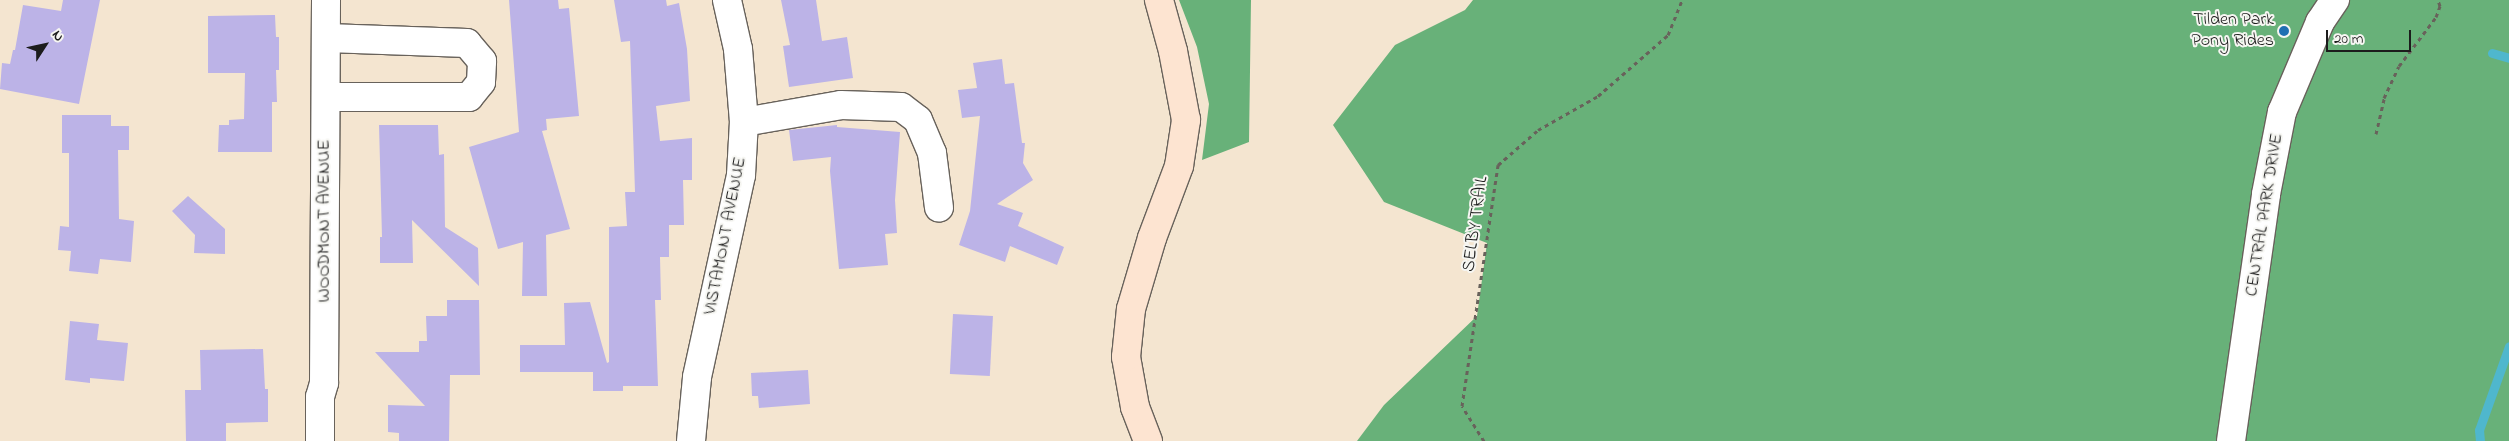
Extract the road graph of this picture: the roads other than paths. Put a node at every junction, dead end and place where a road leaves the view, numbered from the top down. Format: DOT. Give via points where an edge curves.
graph roads {
  1 [pos="326,0"];
  2 [pos="728,0"];
  3 [pos="1159,0"];
  4 [pos="2335,0"];
  5 [pos="327,38"];
  6 [pos="326,97"];
  7 [pos="744,122"];
  8 [pos="939,208"];
  9 [pos="320,441"];
  10 [pos="691,441"];
  11 [pos="1148,441"];
  12 [pos="2231,441"];
  1 -- 5 [label="street, WOODMONT AVENUE"];
  2 -- 7 [label="street, VISTAMONT AVENUE" via="738,49"];
  3 -- 11 [label="street" via="1173,50 1186,120 1179,166 1152,238 1131,309 1126,357 1135,407"];
  4 -- 12 [label="street, CENTRAL PARK DRIVE" via="2320,22 2282,112 2266,194"];
  5 -- 6 [label="street, WOODMONT AVENUE"];
  5 -- 6 [label="street" via="467,43 482,61 481,82 468,97"];
  6 -- 9 [label="street, WOODMONT AVENUE" via="324,383 320,397"];
  7 -- 8 [label="street" via="841,105 901,107 918,120 932,153"];
  7 -- 10 [label="street, VISTAMONT AVENUE" via="741,175 697,377"];
}
